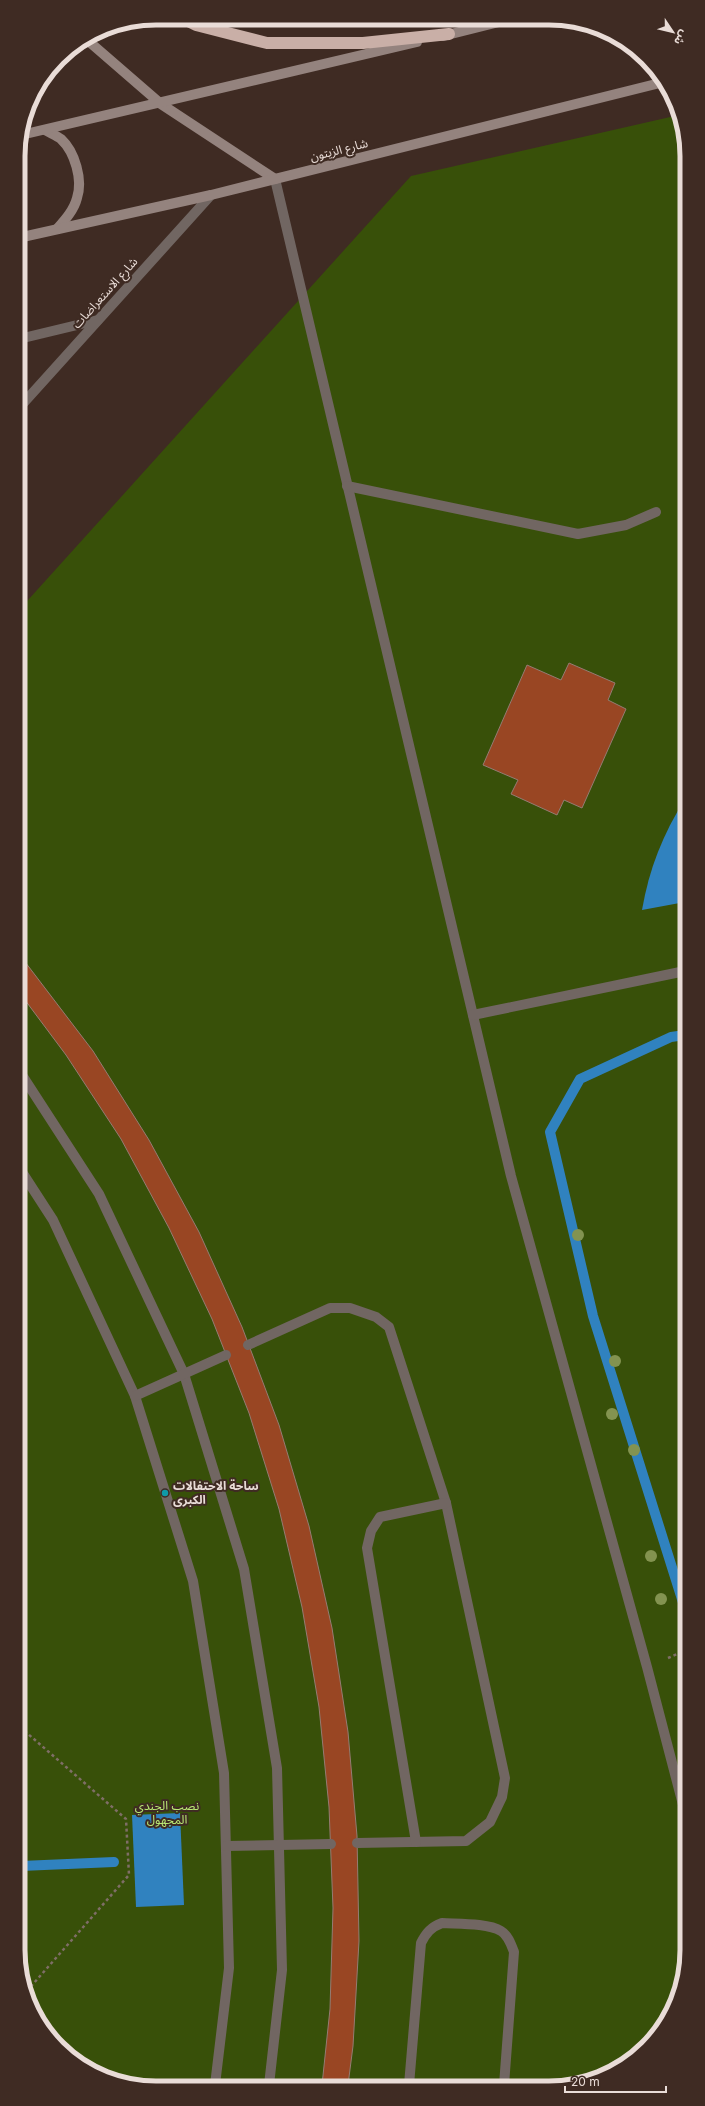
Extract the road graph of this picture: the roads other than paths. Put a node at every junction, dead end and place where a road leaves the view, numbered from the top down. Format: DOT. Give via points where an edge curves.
graph roads {
  1 [pos="196,25"];
  2 [pos="486,25"];
  3 [pos="449,34"];
  4 [pos="91,43"];
  5 [pos="658,84"];
  6 [pos="161,104"];
  7 [pos="45,130"];
  8 [pos="27,134"];
  9 [pos="275,179"];
  10 [pos="211,195"];
  11 [pos="57,229"];
  12 [pos="25,236"];
  13 [pos="98,320"];
  14 [pos="25,338"];
  15 [pos="25,401"];
  16 [pos="347,486"];
  17 [pos="656,512"];
  18 [pos="680,972"];
  19 [pos="473,1015"];
  20 [pos="25,1080"];
  21 [pos="25,1177"];
  22 [pos="248,1345"];
  23 [pos="226,1355"];
  24 [pos="184,1374"];
  25 [pos="135,1396"];
  26 [pos="446,1503"];
  27 [pos="680,1796"];
  28 [pos="416,1842"];
  29 [pos="357,1843"];
  30 [pos="331,1844"];
  31 [pos="279,1845"];
  32 [pos="226,1846"];
  33 [pos="215,2081"];
  34 [pos="269,2081"];
  35 [pos="410,2081"];
  36 [pos="504,2081"];
  1 -- 3 [label="highway" via="267,43 363,43"];
  2 -- 3 [label="main road"];
  3 -- 6 [label="main road"];
  4 -- 6 [label="main road"];
  5 -- 9 [label="main road, شارع الزيتون"];
  6 -- 7 [label="main road"];
  6 -- 9 [label="main road"];
  7 -- 8 [label="main road"];
  7 -- 11 [label="main road" via="61,139 71,151 79,182 78,197 73,209"];
  9 -- 10 [label="main road, شارع الزيتون"];
  9 -- 16 [label="street"];
  10 -- 11 [label="main road, شارع الزيتون"];
  10 -- 13 [label="street, شارع الاستعراضات"];
  11 -- 12 [label="main road, شارع الزيتون"];
  13 -- 14 [label="street"];
  13 -- 15 [label="street, شارع الاستعراضات"];
  16 -- 17 [label="street" via="578,534 626,525"];
  16 -- 19 [label="street"];
  18 -- 19 [label="street"];
  19 -- 27 [label="street" via="511,1176 647,1667"];
  20 -- 24 [label="street" via="99,1194"];
  21 -- 25 [label="street" via="53,1220"];
  22 -- 26 [label="street" via="330,1308 350,1308 376,1317 389,1327"];
  23 -- 24 [label="street"];
  24 -- 25 [label="street"];
  24 -- 31 [label="street" via="244,1569 277,1768"];
  25 -- 32 [label="street" via="193,1581 224,1773"];
  26 -- 28 [label="street" via="380,1517 371,1531 367,1548"];
  26 -- 28 [label="street" via="505,1778 502,1797 490,1822 466,1841"];
  28 -- 29 [label="street"];
  30 -- 31 [label="street"];
  31 -- 32 [label="street"];
  31 -- 34 [label="street" via="282,1970"];
  32 -- 33 [label="street" via="229,1968"];
  35 -- 36 [label="street" via="421,1943 427,1932 442,1923 488,1927 501,1931 511,1942 514,1952"];
}
